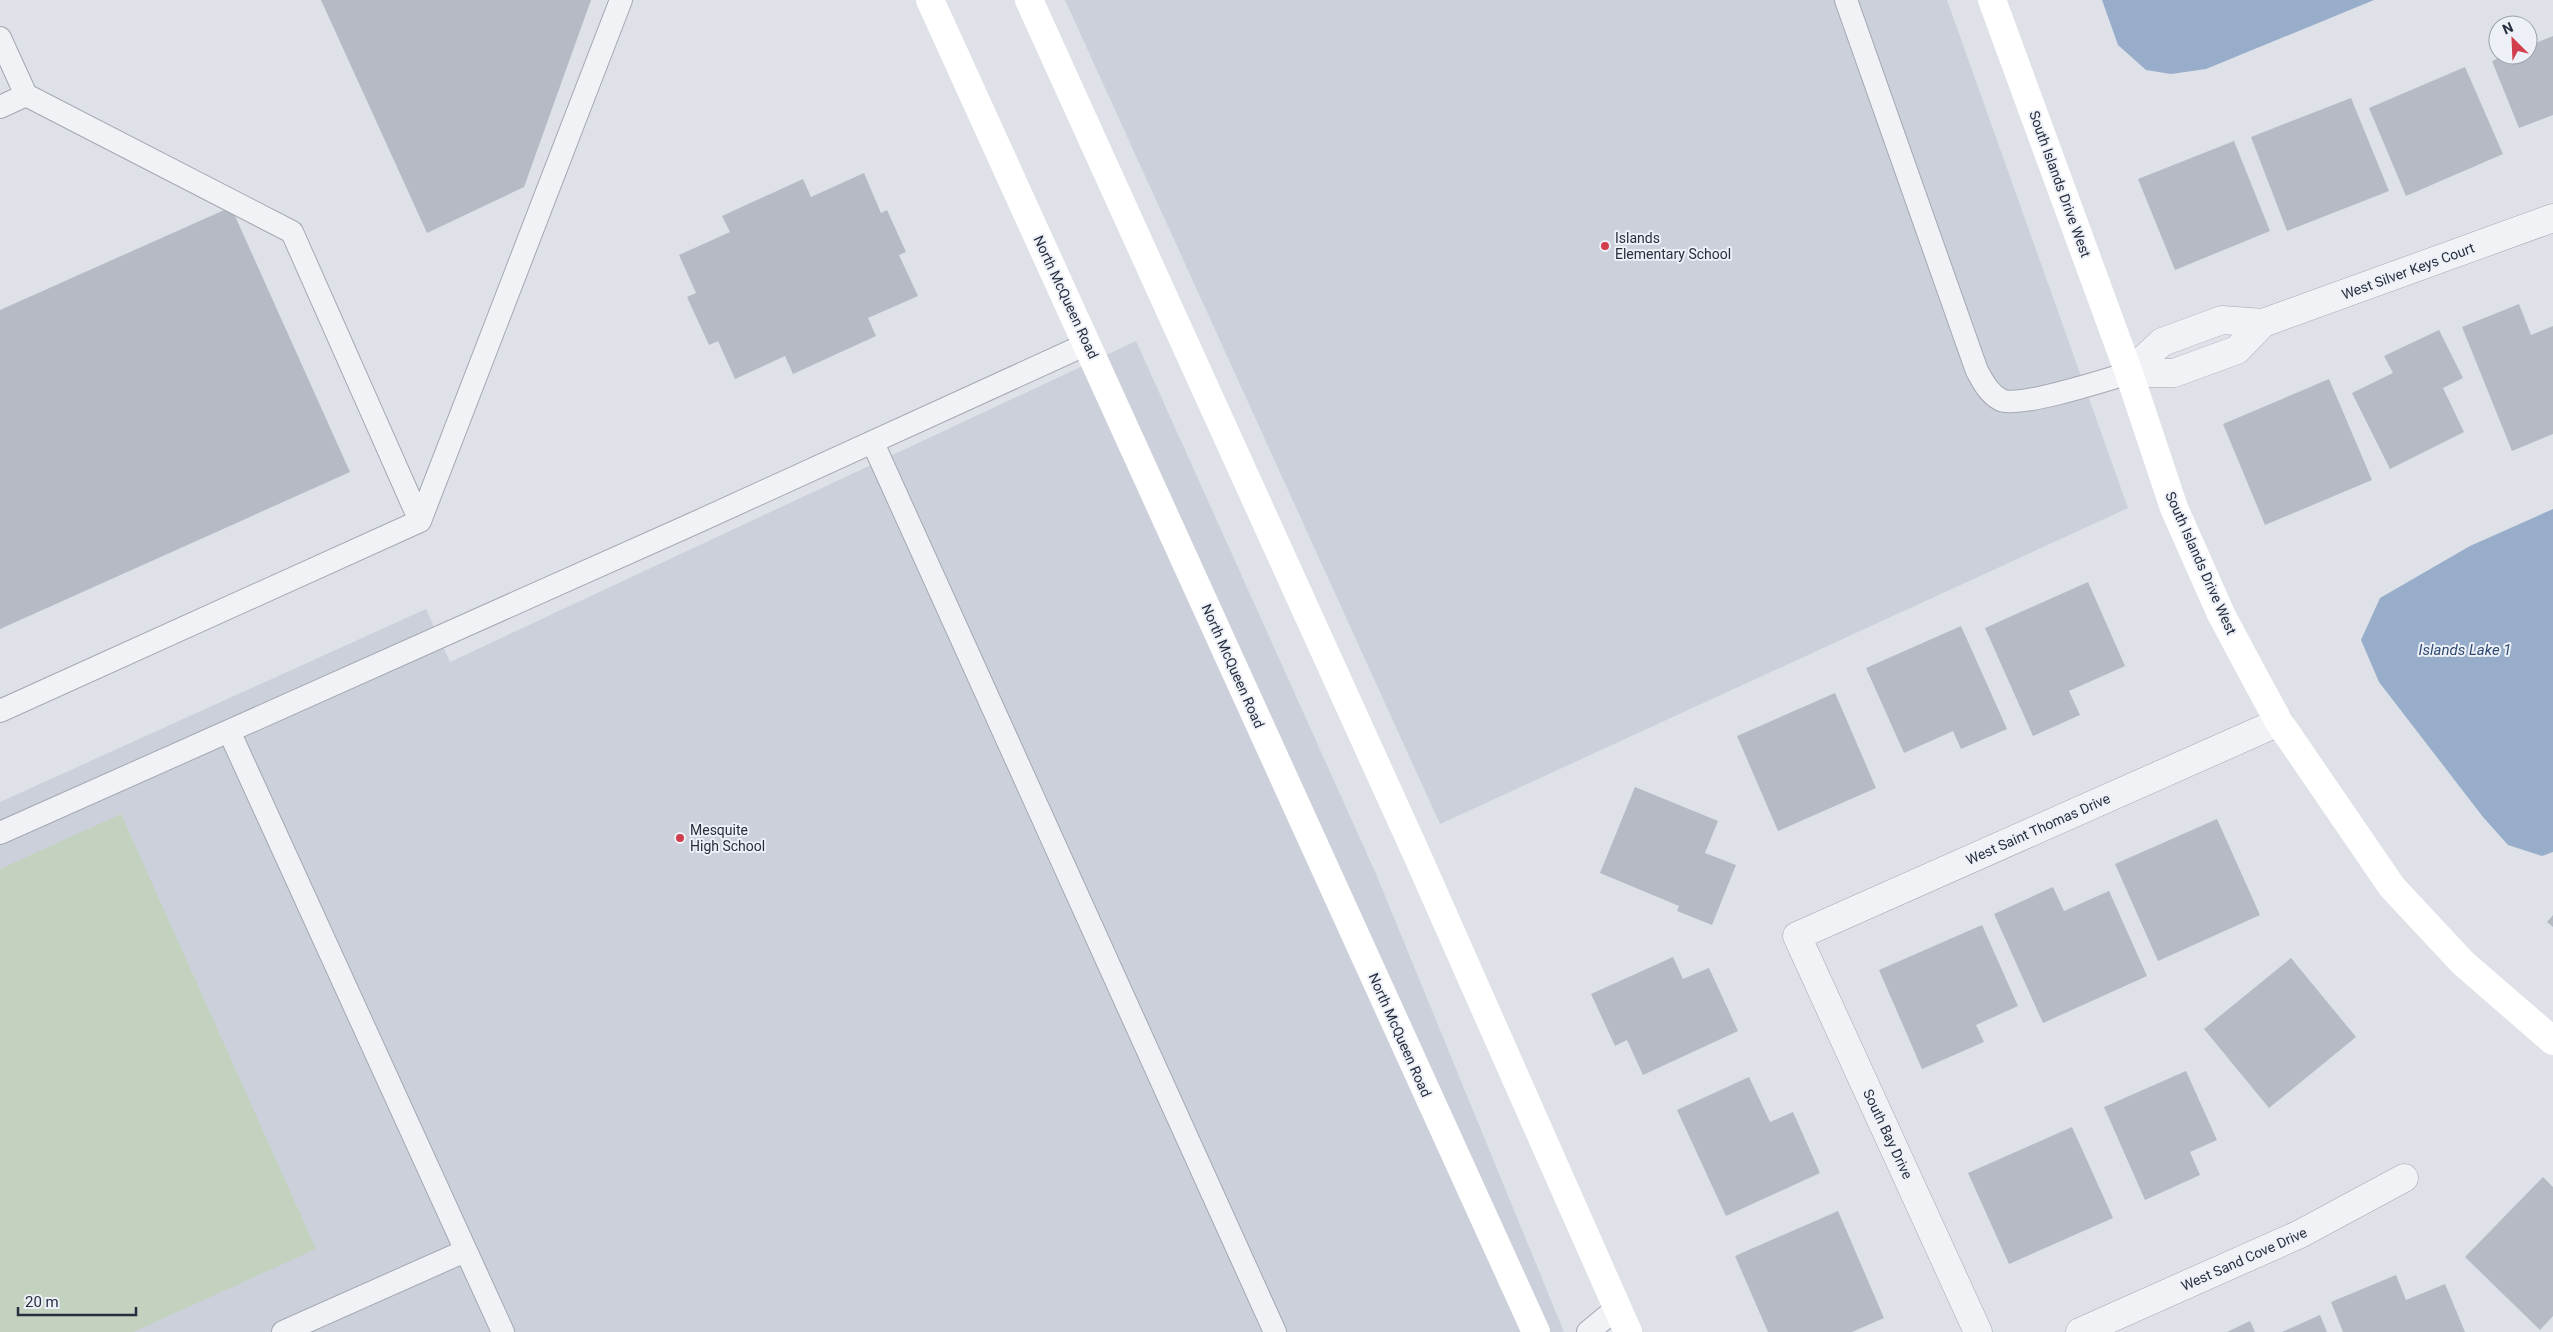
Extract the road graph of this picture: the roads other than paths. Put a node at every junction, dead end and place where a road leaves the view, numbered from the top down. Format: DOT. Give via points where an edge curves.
graph roads {
  1 [pos="621,0"];
  2 [pos="930,0"];
  3 [pos="1029,0"];
  4 [pos="1846,0"];
  5 [pos="1992,0"];
  6 [pos="0,38"];
  7 [pos="26,95"];
  8 [pos="0,107"];
  9 [pos="2553,218"];
  10 [pos="1087,344"];
  11 [pos="2129,373"];
  12 [pos="873,443"];
  13 [pos="420,521"];
  14 [pos="0,711"];
  15 [pos="2280,722"];
  16 [pos="229,731"];
  17 [pos="0,833"];
  18 [pos="1797,936"];
  19 [pos="2553,1041"];
  20 [pos="2404,1178"];
  21 [pos="465,1251"];
  22 [pos="1623,1320"];
  23 [pos="283,1332"];
  24 [pos="503,1332"];
  25 [pos="1275,1332"];
  26 [pos="1536,1332"];
  27 [pos="1588,1332"];
  28 [pos="1978,1332"];
  29 [pos="2080,1332"];
  1 -- 13 [label="lane"];
  2 -- 10 [label="main road, North McQueen Road"];
  3 -- 22 [label="main road" via="1413,846"];
  4 -- 11 [label="lane" via="1977,370 1988,390 2002,401 2023,401"];
  5 -- 11 [label="main road, South Islands Drive West"];
  6 -- 7 [label="lane"];
  7 -- 8 [label="lane"];
  7 -- 13 [label="lane" via="292,232"];
  9 -- 11 [label="street, West Silver Keys Court" via="2263,323 2222,320 2162,342"];
  10 -- 12 [label="lane"];
  10 -- 26 [label="main road, North McQueen Road"];
  11 -- 15 [label="main road, South Islands Drive West" via="2174,508 2221,614"];
  12 -- 16 [label="lane"];
  12 -- 25 [label="lane"];
  13 -- 14 [label="lane"];
  15 -- 18 [label="street, West Saint Thomas Drive"];
  15 -- 19 [label="main road, South Islands Drive West" via="2392,886 2462,964"];
  16 -- 17 [label="lane"];
  16 -- 21 [label="lane"];
  18 -- 28 [label="street, South Bay Drive"];
  20 -- 29 [label="street, West Sand Cove Drive" via="2300,1234"];
  21 -- 23 [label="lane"];
  21 -- 24 [label="lane"];
  22 -- 27 [label="lane"];
}
